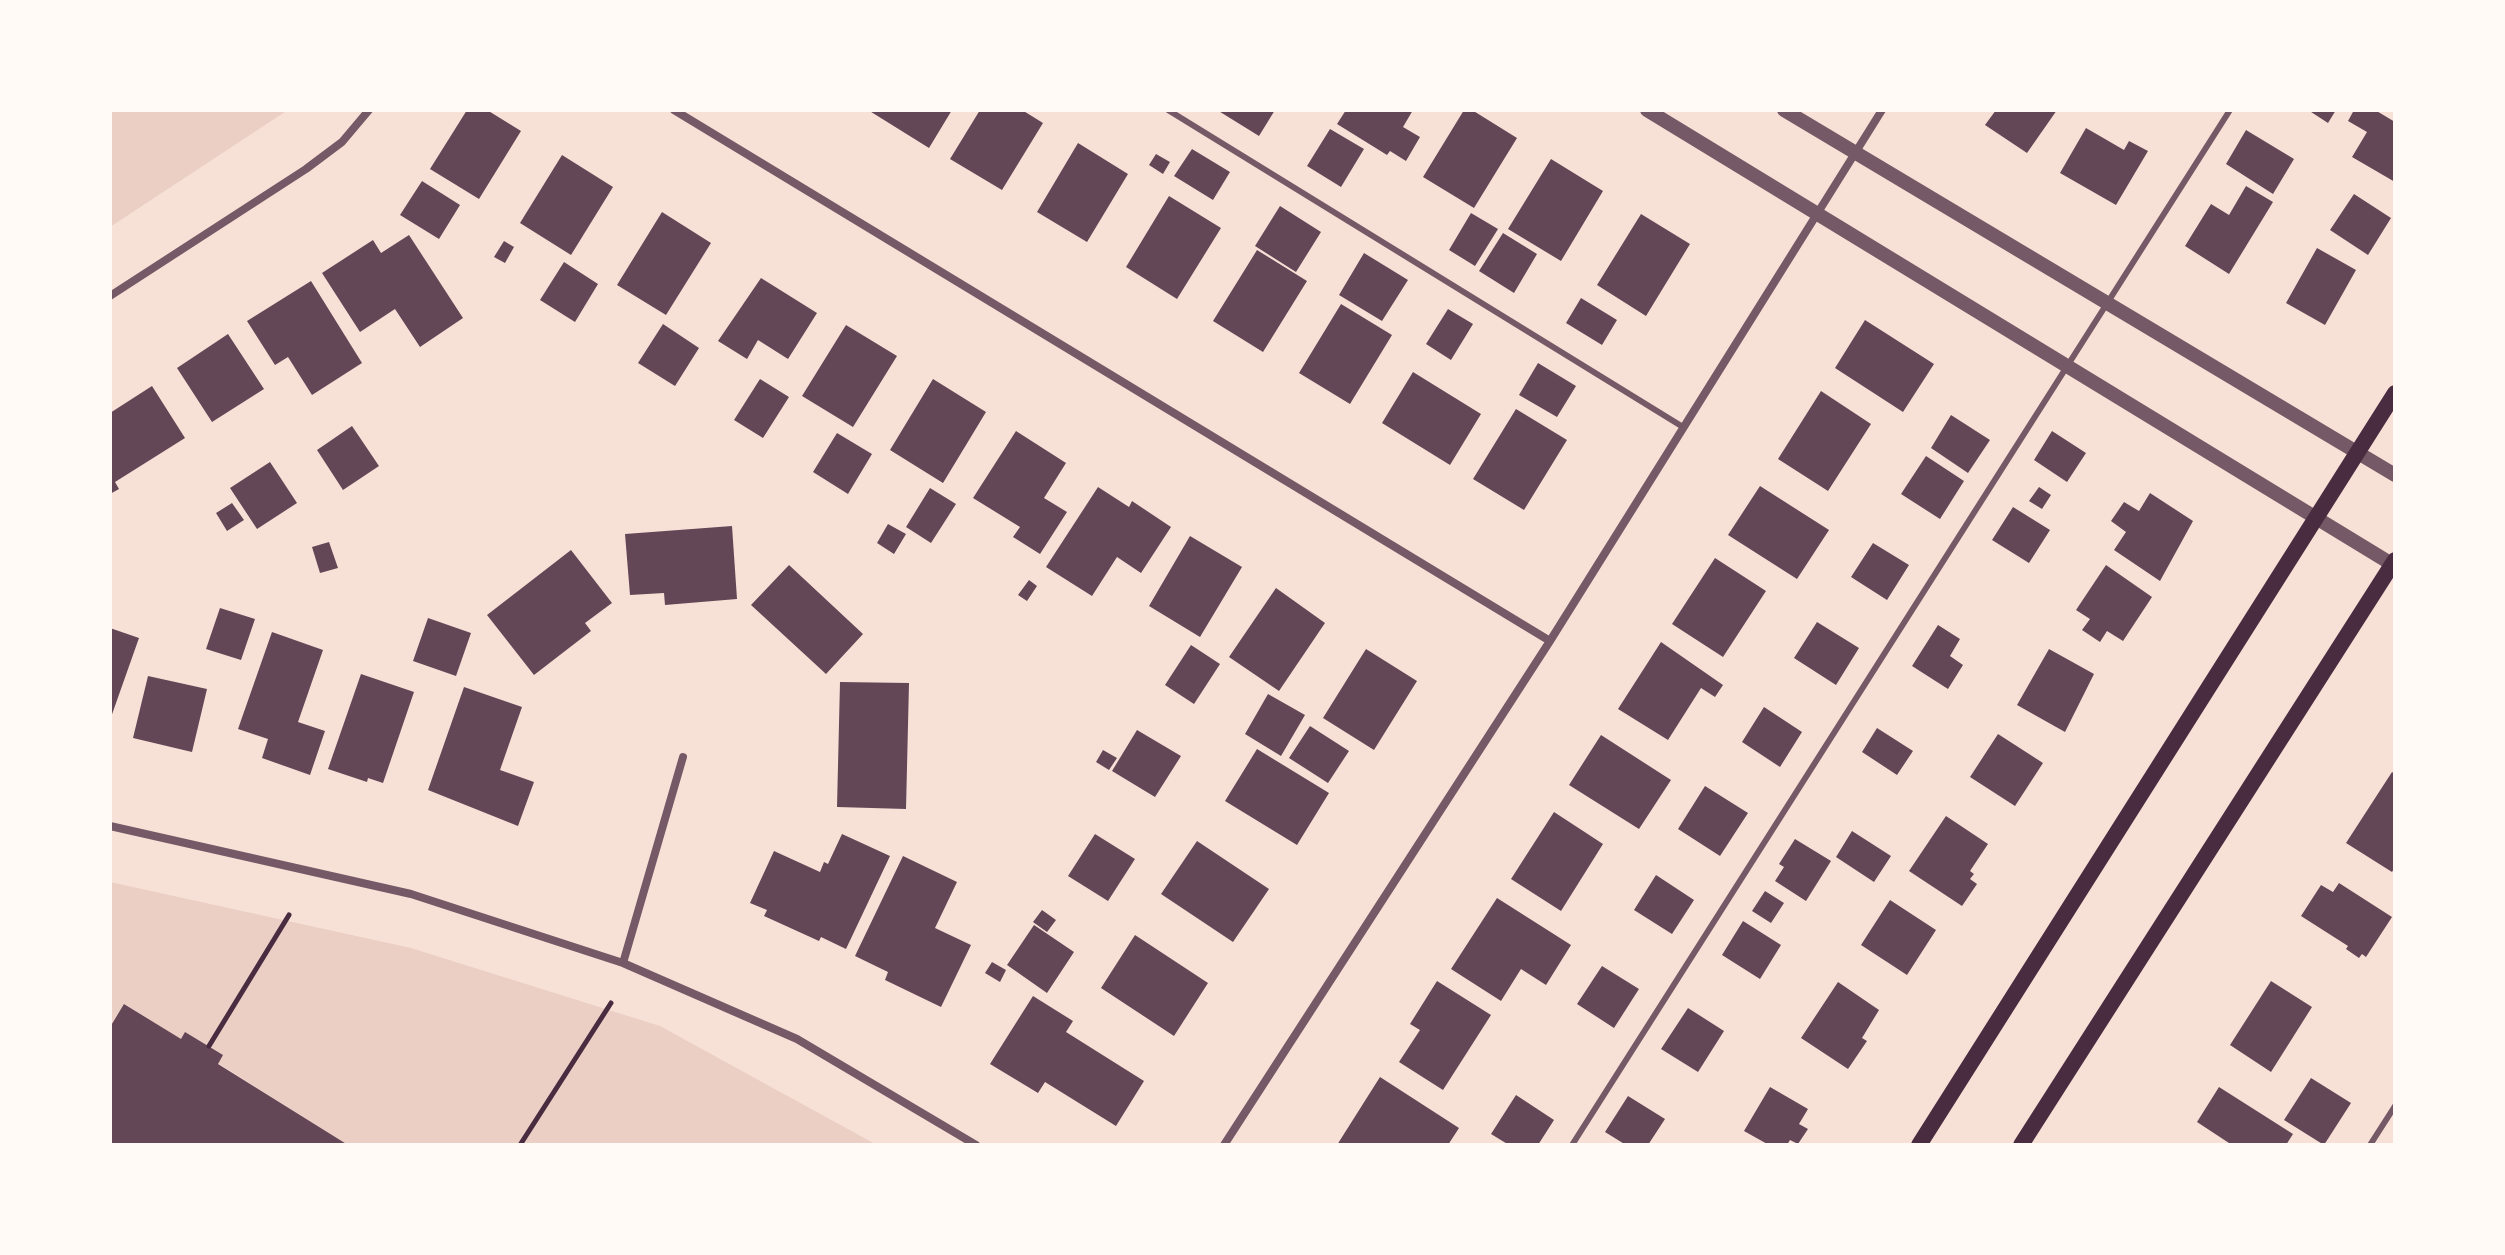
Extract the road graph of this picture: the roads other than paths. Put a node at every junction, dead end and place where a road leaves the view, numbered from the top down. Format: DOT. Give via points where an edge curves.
graph roads {
  1 [pos="369,110"];
  2 [pos="674,110"];
  3 [pos="1168,110"];
  4 [pos="1647,110"];
  5 [pos="1784,110"];
  6 [pos="1882,110"];
  7 [pos="2230,110"];
  8 [pos="1855,154"];
  9 [pos="1817,213"];
  10 [pos="110,296"];
  11 [pos="2108,304"];
  12 [pos="2067,363"];
  13 [pos="2395,393"];
  14 [pos="1683,427"];
  15 [pos="2358,452"];
  16 [pos="2395,475"];
  17 [pos="2317,517"];
  18 [pos="2394,563"];
  19 [pos="1550,641"];
  20 [pos="683,757"];
  21 [pos="110,826"];
  22 [pos="623,963"];
  23 [pos="2395,1106"];
  24 [pos="976,1145"];
  25 [pos="1224,1145"];
  26 [pos="1572,1145"];
  27 [pos="1919,1145"];
  28 [pos="2021,1145"];
  29 [pos="2370,1145"];
  1 -- 10 [label="street" via="342,142 306,169"];
  2 -- 19 [label="street"];
  3 -- 14 [label="lane"];
  4 -- 9 [label="street"];
  5 -- 8 [label="street"];
  6 -- 8 [label="street"];
  7 -- 11 [label="lane"];
  8 -- 9 [label="street"];
  8 -- 11 [label="street"];
  9 -- 12 [label="street"];
  9 -- 14 [label="street"];
  11 -- 12 [label="lane"];
  11 -- 15 [label="street"];
  12 -- 17 [label="street"];
  12 -- 26 [label="lane"];
  13 -- 15 [label="main road"];
  14 -- 19 [label="street"];
  15 -- 16 [label="street"];
  15 -- 17 [label="main road"];
  17 -- 18 [label="street"];
  17 -- 27 [label="main road"];
  18 -- 28 [label="main road"];
  19 -- 25 [label="street"];
  20 -- 22 [label="street"];
  21 -- 22 [label="street" via="411,894"];
  22 -- 24 [label="street" via="797,1039"];
  23 -- 29 [label="lane"];
}
